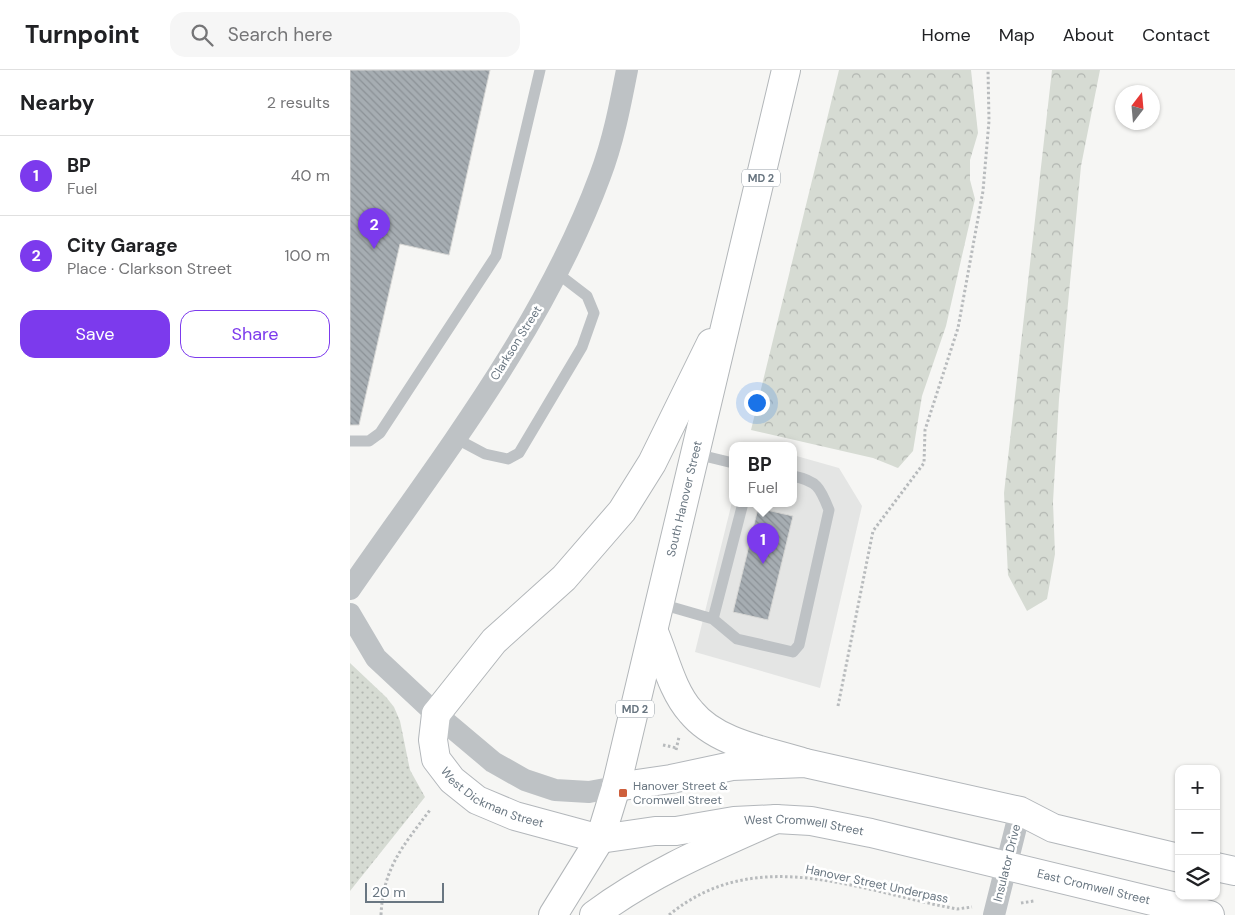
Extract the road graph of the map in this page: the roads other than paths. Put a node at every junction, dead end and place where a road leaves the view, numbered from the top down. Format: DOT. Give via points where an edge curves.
graph roads {
  1 [pos="540,70"];
  2 [pos="627,70"];
  3 [pos="786,70"];
  4 [pos="557,273"];
  5 [pos="736,286"];
  6 [pos="455,438"];
  7 [pos="350,441"];
  8 [pos="696,454"];
  9 [pos="729,462"];
  10 [pos="797,477"];
  11 [pos="742,507"];
  12 [pos="350,589"];
  13 [pos="661,604"];
  14 [pos="350,614"];
  15 [pos="713,619"];
  16 [pos="654,632"];
  17 [pos="436,714"];
  18 [pos="805,763"];
  19 [pos="616,787"];
  20 [pos="1020,811"];
  21 [pos="776,818"];
  22 [pos="600,839"];
  23 [pos="1175,857"];
  24 [pos="1006,867"];
  25 [pos="1220,868"];
  26 [pos="1235,871"];
  27 [pos="553,915"];
  28 [pos="594,915"];
  29 [pos="994,915"];
  30 [pos="1210,915"];
  1 -- 7 [label="lane" via="496,256 380,433 369,442"];
  2 -- 4 [label="street, Clarkson Street" via="620,109 600,175"];
  3 -- 5 [label="main road, South Hanover Street / MD 2"];
  4 -- 6 [label="street, Clarkson Street" via="531,321"];
  4 -- 6 [label="lane" via="586,296 594,313 582,347 520,453 508,459 486,454"];
  5 -- 8 [label="main road, South Hanover Street / MD 2"];
  5 -- 17 [label="main road" via="652,463 622,511 574,567 494,641"];
  6 -- 12 [label="street, Clarkson Street"];
  8 -- 9 [label="lane"];
  8 -- 13 [label="main road, South Hanover Street / MD 2"];
  10 -- 15 [label="lane" via="809,479 821,489 829,510 799,645 793,652 737,639"];
  11 -- 15 [label="lane"];
  13 -- 15 [label="lane"];
  13 -- 16 [label="main road, South Hanover Street / MD 2"];
  14 -- 17 [label="street" via="376,658"];
  16 -- 18 [label="main road" via="679,695 691,713 707,727 727,738"];
  16 -- 19 [label="main road, South Hanover Street / MD 2"];
  17 -- 19 [label="street" via="493,762 525,780 555,790 589,792"];
  17 -- 22 [label="main road, West Dickman Street" via="433,740 436,759 452,780 477,800 515,816"];
  18 -- 19 [label="main road" via="732,766"];
  18 -- 20 [label="main road"];
  19 -- 22 [label="main road, South Hanover Street / MD 2"];
  20 -- 23 [label="main road" via="1053,828"];
  20 -- 24 [label="street, Insulator Drive"];
  21 -- 22 [label="main road, West Cromwell Street"];
  21 -- 24 [label="main road, West Cromwell Street" via="871,833"];
  21 -- 28 [label="main road" via="664,870"];
  22 -- 27 [label="main road, South Hanover Street / MD 2"];
  24 -- 29 [label="street, Insulator Drive"];
  24 -- 30 [label="main road, East Cromwell Street"];
  25 -- 26 [label="main road"];
}
